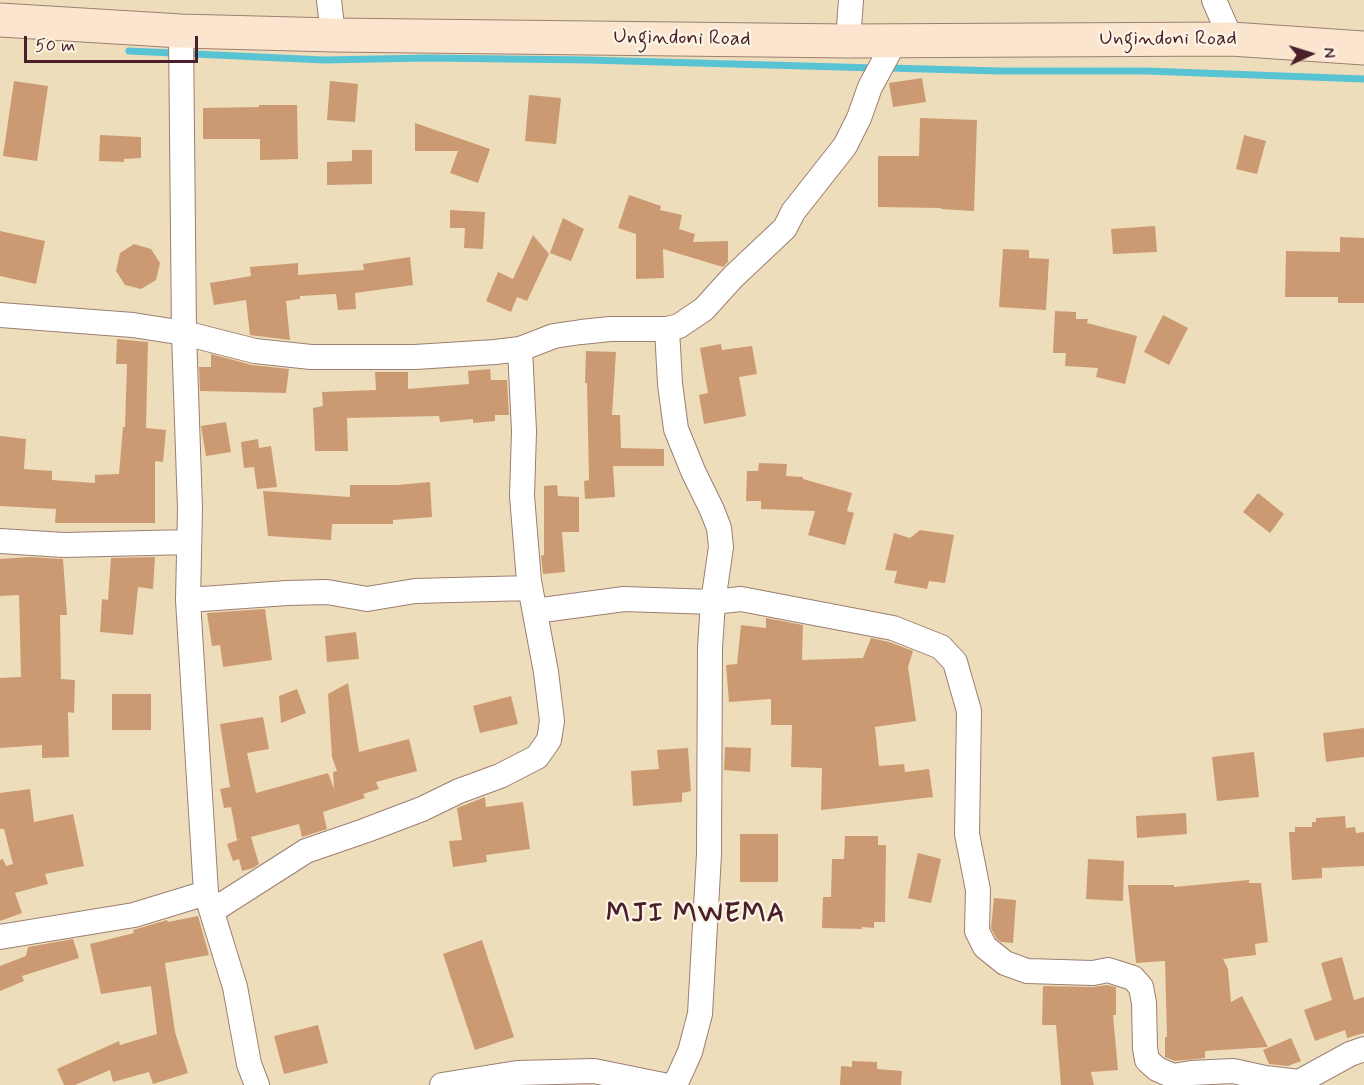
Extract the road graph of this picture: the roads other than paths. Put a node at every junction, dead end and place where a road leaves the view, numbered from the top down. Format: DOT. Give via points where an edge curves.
graph roads {
  1 [pos="329,0"];
  2 [pos="851,0"];
  3 [pos="1214,0"];
  4 [pos="0,20"];
  5 [pos="181,31"];
  6 [pos="333,35"];
  7 [pos="1231,39"];
  8 [pos="895,40"];
  9 [pos="848,41"];
  10 [pos="1364,48"];
  11 [pos="0,315"];
  12 [pos="667,329"];
  13 [pos="184,333"];
  14 [pos="519,349"];
  15 [pos="0,541"];
  16 [pos="189,542"];
  17 [pos="533,599"];
  18 [pos="188,600"];
  19 [pos="713,602"];
  20 [pos="209,902"];
  21 [pos="0,937"];
  22 [pos="1364,1049"];
  23 [pos="1297,1084"];
  24 [pos="257,1085"];
  25 [pos="442,1085"];
  26 [pos="663,1085"];
  27 [pos="675,1085"];
  1 -- 6 [label="street"];
  2 -- 9 [label="street"];
  3 -- 7 [label="street"];
  4 -- 5 [label="main road, Ungindoni Road"];
  5 -- 6 [label="main road, Ungindoni Road"];
  5 -- 13 [label="street"];
  6 -- 9 [label="main road, Ungindoni Road"];
  7 -- 8 [label="main road, Ungindoni Road"];
  7 -- 10 [label="main road, Ungindoni Road"];
  8 -- 9 [label="main road, Ungindoni Road"];
  8 -- 12 [label="street" via="844,146 785,228 704,309 679,326"];
  11 -- 13 [label="street" via="134,325"];
  12 -- 14 [label="street" via="581,332 554,336"];
  12 -- 19 [label="street" via="676,429 719,528 721,547"];
  13 -- 14 [label="street" via="255,351 311,357 415,357"];
  13 -- 16 [label="street"];
  14 -- 17 [label="street" via="524,431 522,496"];
  15 -- 16 [label="street" via="64,545"];
  16 -- 18 [label="street"];
  17 -- 18 [label="street" via="415,591 367,599 327,592"];
  17 -- 19 [label="street"];
  17 -- 20 [label="street" via="552,721 549,740 537,757 422,809 306,851"];
  18 -- 20 [label="street"];
  19 -- 23 [label="street" via="741,599 893,628 941,647 955,662 969,711 967,834 978,890 978,931 985,947 1005,963 1027,971 1108,970 1133,978 1141,987 1144,1003 1147,1060 1173,1076 1233,1071"];
  19 -- 27 [label="street" via="709,854 700,1014 690,1052"];
  20 -- 21 [label="street"];
  20 -- 24 [label="street" via="235,987 249,1065"];
  22 -- 23 [label="street"];
  25 -- 26 [label="street" via="517,1073 594,1071"];
}
